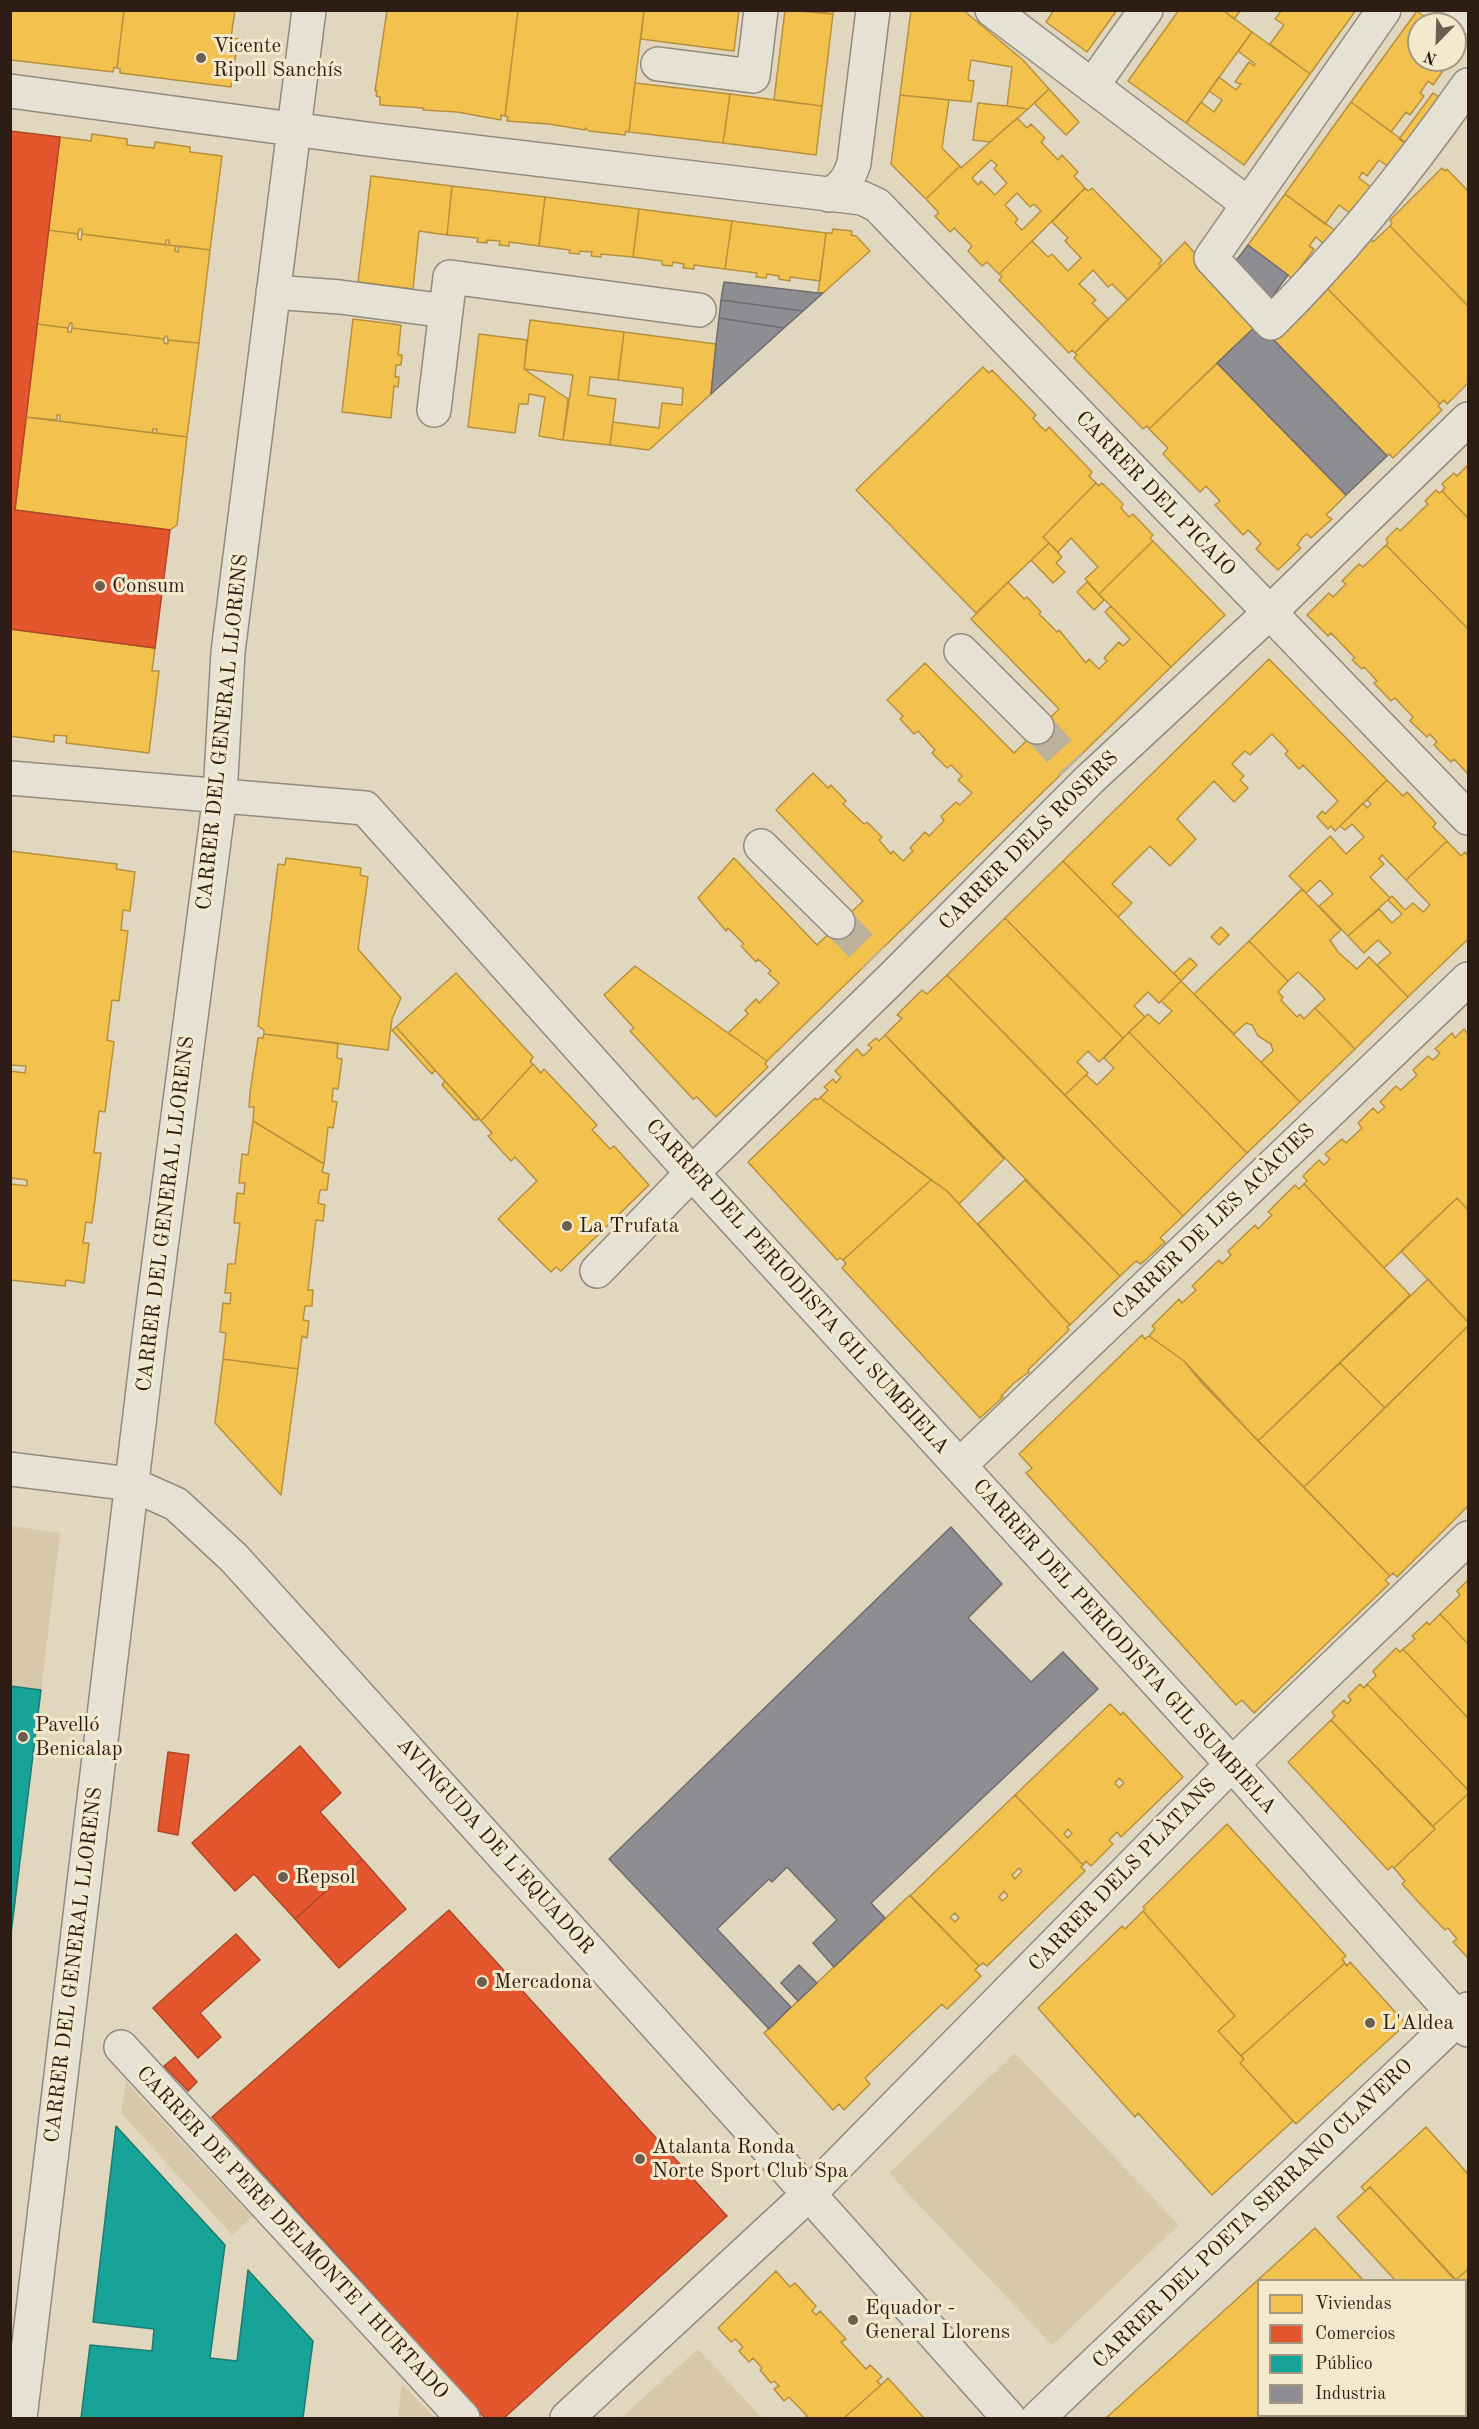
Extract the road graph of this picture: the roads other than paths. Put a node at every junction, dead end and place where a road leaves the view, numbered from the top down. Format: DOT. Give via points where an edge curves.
graph roads {
  1 [pos="309,10"];
  2 [pos="761,10"];
  3 [pos="873,10"];
  4 [pos="992,10"];
  5 [pos="1146,10"];
  6 [pos="1384,10"];
  7 [pos="1460,10"];
  8 [pos="1468,17"];
  9 [pos="658,64"];
  10 [pos="1468,85"];
  11 [pos="1092,86"];
  12 [pos="10,91"];
  13 [pos="294,129"];
  14 [pos="829,195"];
  15 [pos="1248,204"];
  16 [pos="273,292"];
  17 [pos="699,310"];
  18 [pos="446,311"];
  19 [pos="434,410"];
  20 [pos="1468,419"];
  21 [pos="1269,613"];
  22 [pos="961,651"];
  23 [pos="1037,727"];
  24 [pos="10,778"];
  25 [pos="220,795"];
  26 [pos="1468,818"];
  27 [pos="761,846"];
  28 [pos="838,922"];
  29 [pos="1468,979"];
  30 [pos="692,1173"];
  31 [pos="597,1271"];
  32 [pos="960,1465"];
  33 [pos="10,1469"];
  34 [pos="131,1484"];
  35 [pos="1468,1538"];
  36 [pos="1232,1764"];
  37 [pos="1465,2019"];
  38 [pos="121,2047"];
  39 [pos="809,2194"];
  40 [pos="20,2418"];
  41 [pos="463,2418"];
  42 [pos="567,2418"];
  43 [pos="1009,2418"];
  44 [pos="1038,2418"];
  1 -- 13 [label="street, CARRER DEL GENERAL LLORENS"];
  2 -- 9 [label="street" via="753,76"];
  3 -- 14 [label="street" via="854,163 849,179"];
  4 -- 11 [label="street"];
  5 -- 11 [label="street"];
  6 -- 15 [label="street"];
  7 -- 8 [label="street"];
  10 -- 15 [label="street" via="1423,149 1310,285 1271,323 1211,258"];
  11 -- 15 [label="street"];
  12 -- 13 [label="street, CARRER DEL PICAIO"];
  13 -- 14 [label="street, CARRER DEL PICAIO"];
  13 -- 16 [label="street, CARRER DEL GENERAL LLORENS"];
  14 -- 21 [label="street, CARRER DEL PICAIO" via="862,198 878,205"];
  16 -- 18 [label="street"];
  16 -- 25 [label="street, CARRER DEL GENERAL LLORENS" via="228,652"];
  17 -- 18 [label="street" via="450,278"];
  18 -- 19 [label="street"];
  20 -- 21 [label="street, CARRER DELS ROSERS"];
  21 -- 26 [label="street, CARRER DEL PICAIO"];
  21 -- 30 [label="street, CARRER DELS ROSERS" via="1081,772 883,968"];
  22 -- 23 [label="street"];
  24 -- 25 [label="street, CARRER DEL PERIODISTA GIL SUMBIELA"];
  25 -- 30 [label="street, CARRER DEL PERIODISTA GIL SUMBIELA" via="364,808"];
  25 -- 34 [label="street, CARRER DEL GENERAL LLORENS"];
  27 -- 28 [label="street"];
  29 -- 32 [label="street, CARRER DE LES ACÀCIES"];
  30 -- 31 [label="street, CARRER DELS ROSERS"];
  30 -- 32 [label="street, CARRER DEL PERIODISTA GIL SUMBIELA"];
  32 -- 36 [label="street, CARRER DEL PERIODISTA GIL SUMBIELA"];
  33 -- 34 [label="street, AVINGUDA DE L'EQUADOR"];
  34 -- 39 [label="street, AVINGUDA DE L'EQUADOR" via="176,1504 234,1558"];
  34 -- 40 [label="street, CARRER DEL GENERAL LLORENS"];
  35 -- 36 [label="street, CARRER DELS PLÀTANS"];
  36 -- 37 [label="street, CARRER DEL PERIODISTA GIL SUMBIELA"];
  36 -- 39 [label="street, CARRER DELS PLÀTANS"];
  37 -- 44 [label="street, CARRER DEL POETA SERRANO CLAVERO"];
  38 -- 41 [label="street, CARRER DE PERE DELMONTE I HURTADO"];
  39 -- 42 [label="street, CARRER DELS PLÀTANS"];
  39 -- 43 [label="street, AVINGUDA DE L'EQUADOR"];
}
